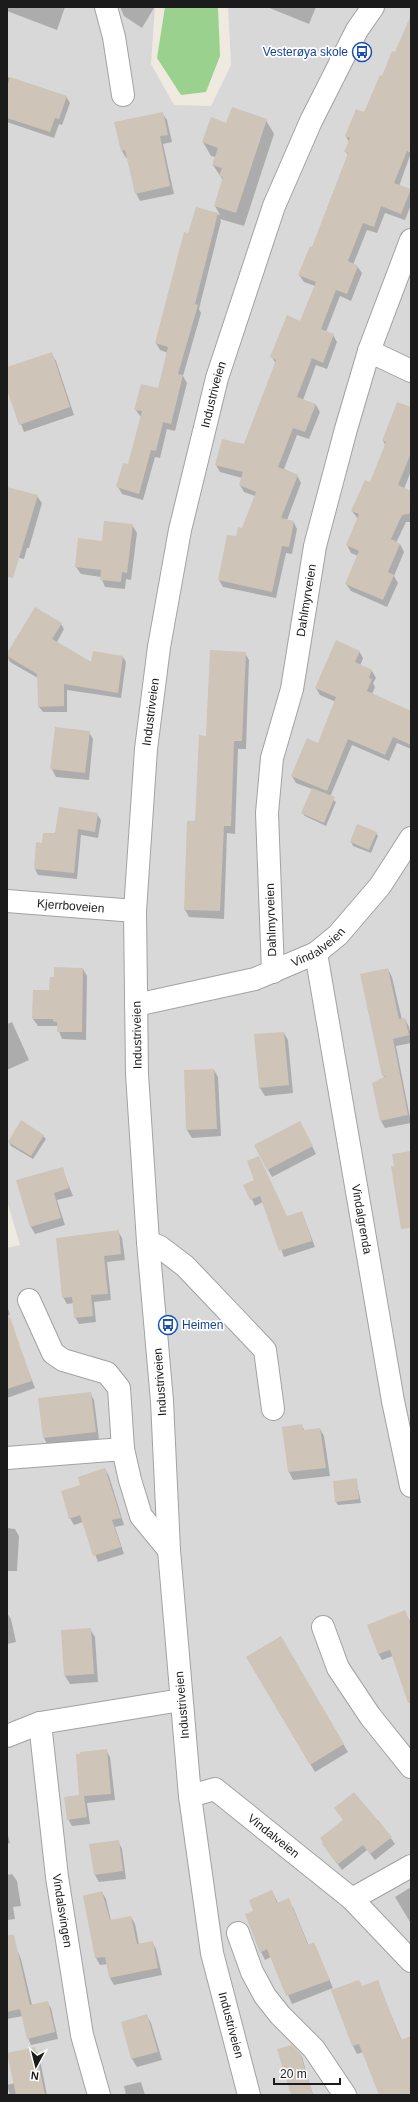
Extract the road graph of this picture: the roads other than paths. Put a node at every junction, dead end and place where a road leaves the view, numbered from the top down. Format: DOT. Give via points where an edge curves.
graph roads {
  1 [pos="106,7"];
  2 [pos="373,7"];
  3 [pos="123,95"];
  4 [pos="411,240"];
  5 [pos="369,351"];
  6 [pos="411,371"];
  7 [pos="411,838"];
  8 [pos="7,901"];
  9 [pos="135,911"];
  10 [pos="316,953"];
  11 [pos="273,972"];
  12 [pos="136,1005"];
  13 [pos="148,1242"];
  14 [pos="29,1300"];
  15 [pos="273,1409"];
  16 [pos="123,1449"];
  17 [pos="7,1458"];
  18 [pos="411,1486"];
  19 [pos="169,1550"];
  20 [pos="323,1627"];
  21 [pos="181,1700"];
  22 [pos="40,1723"];
  23 [pos="7,1736"];
  24 [pos="411,1767"];
  25 [pos="190,1796"];
  26 [pos="411,1866"];
  27 [pos="352,1899"];
  28 [pos="238,1933"];
  29 [pos="411,1961"];
  30 [pos="99,2095"];
  31 [pos="249,2095"];
  32 [pos="345,2095"];
  1 -- 3 [label="street" via="114,37"];
  2 -- 9 [label="street, Industriveien" via="357,30 311,120 274,206 217,378 180,530 159,647 146,749"];
  4 -- 5 [label="street, Dahlmyrveien"];
  5 -- 6 [label="street"];
  5 -- 11 [label="street, Dahlmyrveien" via="315,546 292,689 272,758 267,813"];
  7 -- 10 [label="street, Vindalveien" via="380,886 338,935"];
  8 -- 9 [label="street, Kjerrboveien"];
  9 -- 12 [label="street, Industriveien"];
  10 -- 11 [label="street, Vindalveien"];
  10 -- 18 [label="street, Vindalgrenda" via="393,1401"];
  11 -- 12 [label="street, Vindalveien" via="255,979"];
  12 -- 13 [label="street, Industriveien" via="137,1074"];
  13 -- 15 [label="street" via="165,1250 185,1266 265,1350"];
  13 -- 19 [label="street, Industriveien" via="162,1401"];
  14 -- 16 [label="street" via="53,1353 63,1360 107,1373 120,1388"];
  16 -- 17 [label="street"];
  16 -- 19 [label="street" via="141,1516"];
  19 -- 21 [label="street, Industriveien"];
  20 -- 24 [label="street" via="338,1668 370,1716"];
  21 -- 22 [label="street"];
  21 -- 25 [label="street, Industriveien"];
  22 -- 23 [label="street"];
  22 -- 30 [label="street, Vindalsvingen" via="57,1878 82,2036"];
  25 -- 27 [label="street, Vindalveien" via="215,1789"];
  25 -- 31 [label="street, Industriveien" via="212,1953"];
  26 -- 27 [label="street"];
  27 -- 29 [label="street, Vindalveien"];
  28 -- 32 [label="street" via="252,1972 265,1996 314,2049"];
}
